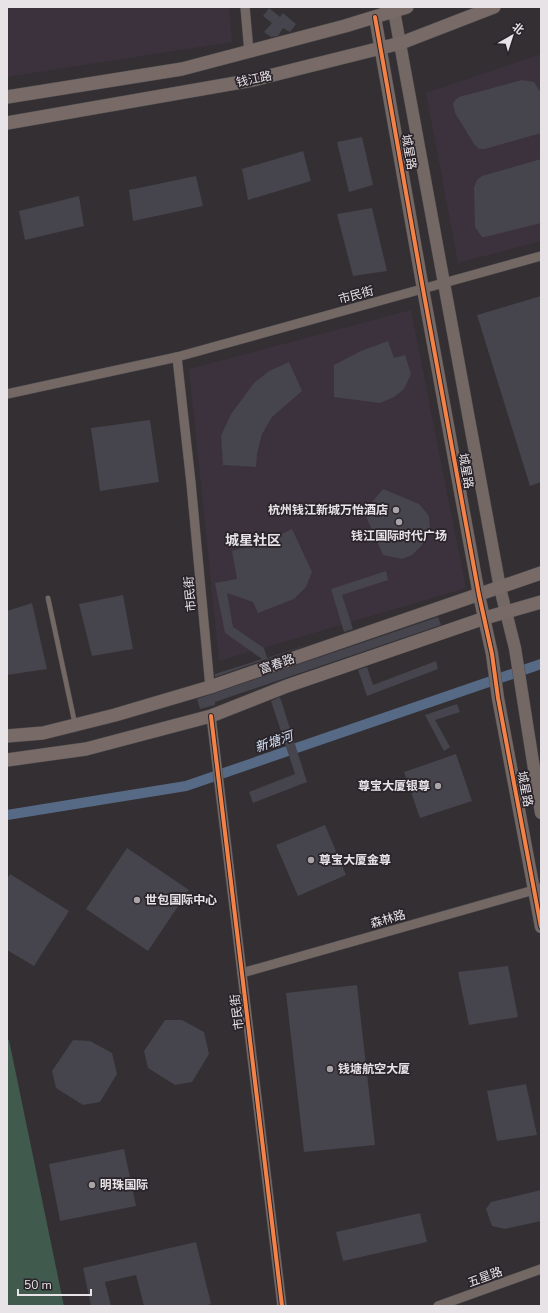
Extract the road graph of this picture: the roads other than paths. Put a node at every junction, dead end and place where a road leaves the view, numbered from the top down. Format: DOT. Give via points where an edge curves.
graph roads {
  1 [pos="244,7"];
  2 [pos="408,7"];
  3 [pos="494,7"];
  4 [pos="394,11"];
  5 [pos="375,17"];
  6 [pos="401,43"];
  7 [pos="381,48"];
  8 [pos="249,52"];
  9 [pos="7,97"];
  10 [pos="7,123"];
  11 [pos="541,256"];
  12 [pos="444,283"];
  13 [pos="423,289"];
  14 [pos="177,356"];
  15 [pos="7,394"];
  16 [pos="541,573"];
  17 [pos="500,588"];
  18 [pos="479,595"];
  19 [pos="48,598"];
  20 [pos="541,602"];
  21 [pos="506,613"];
  22 [pos="484,618"];
  23 [pos="210,687"];
  24 [pos="210,716"];
  25 [pos="75,725"];
  26 [pos="7,736"];
  27 [pos="7,760"];
  28 [pos="541,813"];
  29 [pos="538,889"];
  30 [pos="541,927"];
  31 [pos="242,974"];
  32 [pos="541,1269"];
  33 [pos="282,1306"];
  34 [pos="438,1306"];
  1 -- 8 [label="street"];
  2 -- 4 [label="main road"];
  3 -- 6 [label="main road, 钱江路"];
  4 -- 5 [label="main road"];
  4 -- 6 [label="street, 城星路"];
  5 -- 7 [label="street, 城星路"];
  5 -- 8 [label="main road"];
  6 -- 7 [label="main road, 钱江路"];
  6 -- 12 [label="street, 城星路"];
  7 -- 10 [label="main road, 钱江路" via="253,80"];
  7 -- 13 [label="street, 城星路"];
  8 -- 9 [label="main road" via="182,69"];
  11 -- 12 [label="street, 市民街"];
  12 -- 13 [label="street, 市民街"];
  12 -- 17 [label="street, 城星路"];
  13 -- 14 [label="street, 市民街"];
  13 -- 18 [label="street, 城星路"];
  14 -- 15 [label="street, 市民街"];
  14 -- 23 [label="street, 市民街"];
  16 -- 17 [label="main road, 富春路"];
  17 -- 18 [label="main road, 富春路"];
  17 -- 21 [label="street, 城星路"];
  18 -- 22 [label="street, 城星路"];
  18 -- 23 [label="main road, 富春路"];
  19 -- 25 [label="lane"];
  20 -- 21 [label="main road, 富春路"];
  21 -- 22 [label="main road, 富春路"];
  21 -- 28 [label="street, 城星路" via="515,648"];
  22 -- 24 [label="main road, 富春路" via="287,686"];
  22 -- 29 [label="street, 城星路"];
  23 -- 25 [label="main road, 富春路"];
  24 -- 27 [label="main road, 富春路" via="86,749"];
  24 -- 31 [label="street, 市民街"];
  25 -- 26 [label="main road, 富春路" via="42,733"];
  29 -- 30 [label="street, 城星路"];
  29 -- 31 [label="street, 森林路"];
  31 -- 33 [label="street, 市民街"];
  32 -- 34 [label="street, 五星路"];
}
